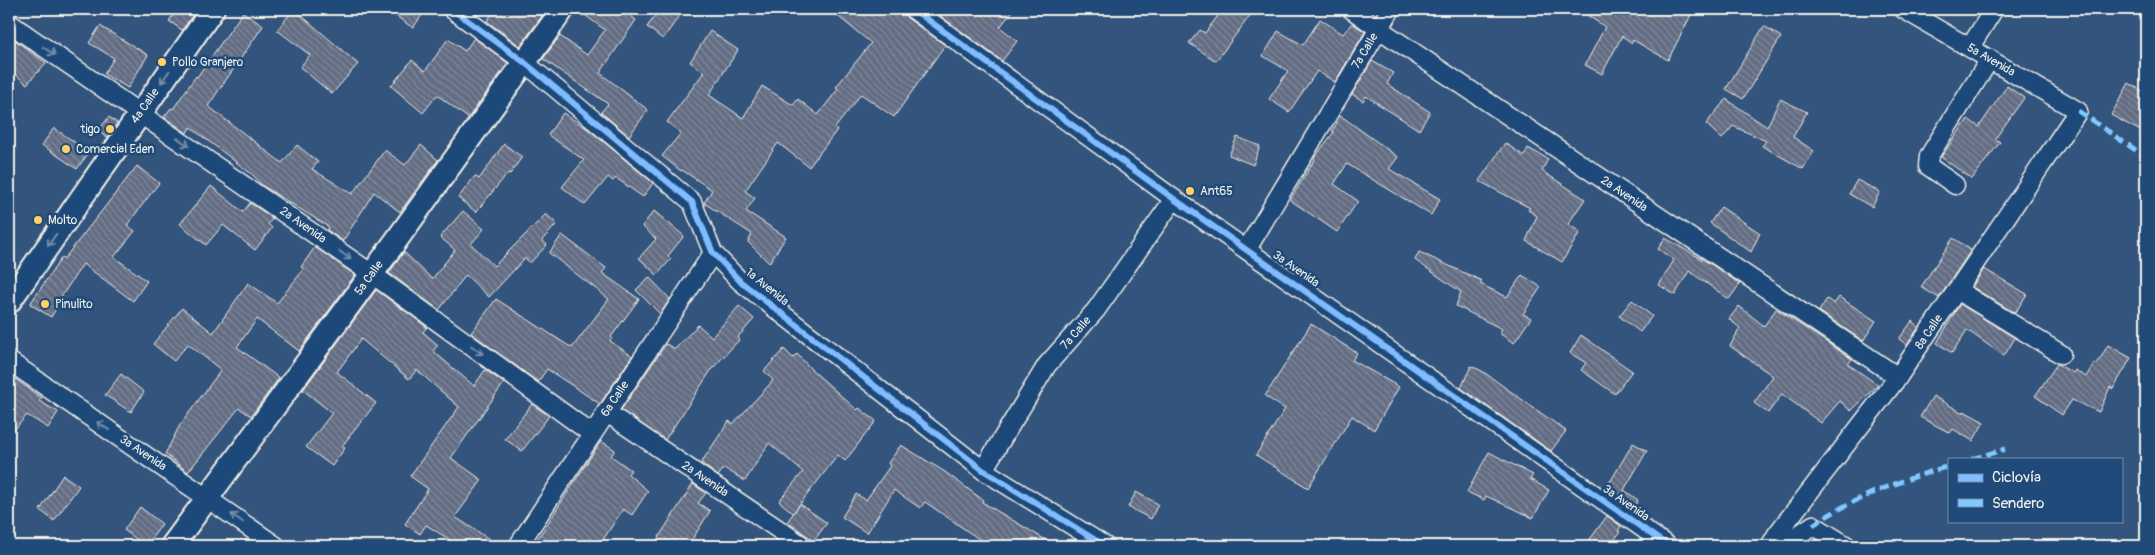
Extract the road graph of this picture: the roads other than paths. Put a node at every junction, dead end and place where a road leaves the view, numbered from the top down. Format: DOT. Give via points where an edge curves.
graph roads {
  1 [pos="213,9"];
  2 [pos="452,9"];
  3 [pos="563,9"];
  4 [pos="913,9"];
  5 [pos="1351,9"];
  6 [pos="1391,9"];
  7 [pos="1903,9"];
  8 [pos="1994,9"];
  9 [pos="9,23"];
  10 [pos="1378,29"];
  11 [pos="1970,47"];
  12 [pos="1990,59"];
  13 [pos="524,62"];
  14 [pos="2078,111"];
  15 [pos="141,112"];
  16 [pos="1955,185"];
  17 [pos="1174,199"];
  18 [pos="1247,249"];
  19 [pos="713,253"];
  20 [pos="372,274"];
  21 [pos="1957,290"];
  22 [pos="9,302"];
  23 [pos="2061,354"];
  24 [pos="9,361"];
  25 [pos="1898,377"];
  26 [pos="606,412"];
  27 [pos="592,434"];
  28 [pos="983,470"];
  29 [pos="206,496"];
  30 [pos="172,546"];
  31 [pos="276,546"];
  32 [pos="518,546"];
  33 [pos="803,546"];
  34 [pos="1105,546"];
  35 [pos="1668,546"];
  36 [pos="1770,546"];
  37 [pos="1782,546"];
  38 [pos="1847,546"];
  1 -- 15 [label="street, 4a Calle, one-way"];
  2 -- 13 [label="street, 1a Avenida"];
  3 -- 13 [label="street, 5a Calle"];
  4 -- 17 [label="street, 3a Avenida"];
  5 -- 10 [label="street, 2a Avenida"];
  6 -- 10 [label="street, 7a Calle"];
  7 -- 11 [label="street, 5a Avenida"];
  8 -- 11 [label="street"];
  9 -- 15 [label="street, 2a Avenida, one-way"];
  10 -- 18 [label="street, 7a Calle"];
  10 -- 25 [label="street, 2a Avenida"];
  11 -- 12 [label="street, 5a Avenida"];
  12 -- 14 [label="street, 5a Avenida"];
  12 -- 16 [label="street" via="1929,156 1928,166"];
  13 -- 19 [label="street, 1a Avenida" via="692,202"];
  13 -- 20 [label="street, 5a Calle"];
  14 -- 21 [label="street, 8a Calle"];
  15 -- 20 [label="street, 2a Avenida, one-way"];
  15 -- 22 [label="street, 4a Calle, one-way"];
  17 -- 18 [label="street, 3a Avenida"];
  17 -- 28 [label="street, 7a Calle" via="1096,310 1047,365"];
  18 -- 35 [label="street, 3a Avenida"];
  19 -- 26 [label="street, 6a Calle"];
  19 -- 28 [label="street, 1a Avenida" via="741,282"];
  20 -- 27 [label="street, 2a Avenida, one-way"];
  20 -- 29 [label="street, 5a Calle"];
  21 -- 23 [label="street"];
  21 -- 25 [label="street, 8a Calle"];
  29 -- 24 [label="street, 3a Avenida, one-way"];
  25 -- 36 [label="street, 8a Calle"];
  26 -- 27 [label="street, 6a Calle"];
  26 -- 33 [label="street, 2a Avenida"];
  27 -- 32 [label="street, 6a Calle"];
  28 -- 34 [label="street, 1a Avenida"];
  29 -- 30 [label="street, 5a Calle"];
  31 -- 29 [label="street, 3a Avenida, one-way"];
  37 -- 38 [label="street" via="1812,525"];
}
